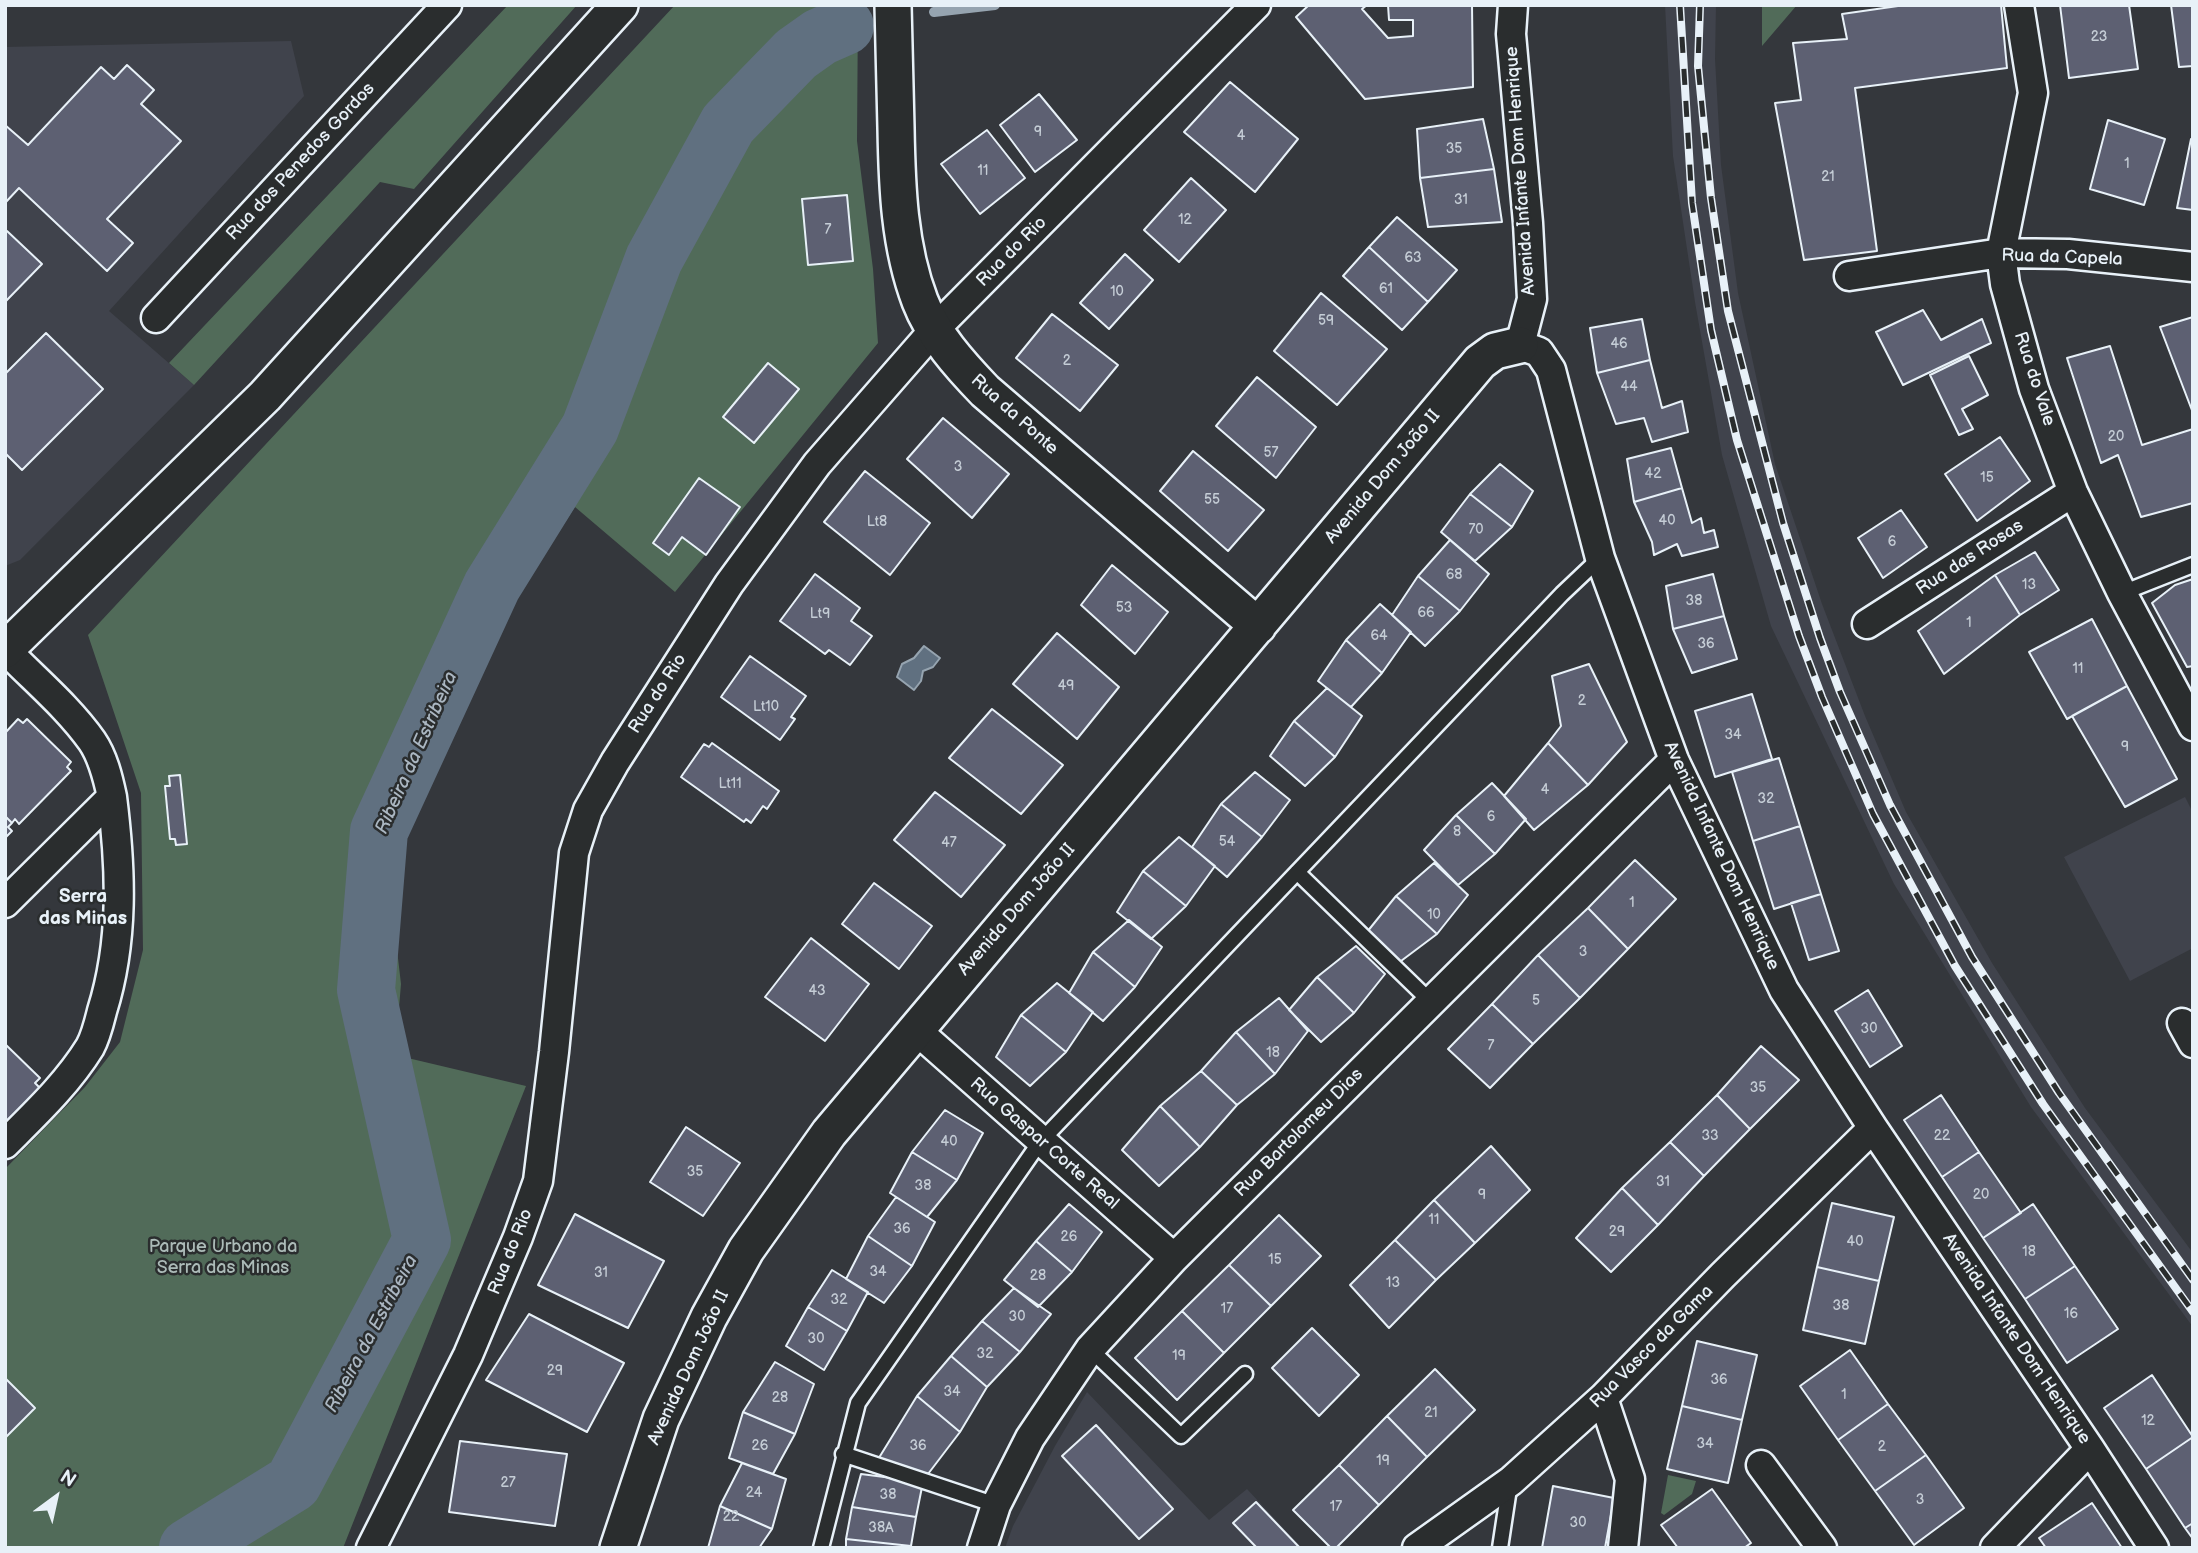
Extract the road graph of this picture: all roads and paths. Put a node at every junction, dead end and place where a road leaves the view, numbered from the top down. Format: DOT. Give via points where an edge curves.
graph roads {
  1 [pos="447,5"];
  2 [pos="620,5"];
  3 [pos="893,5"];
  4 [pos="1256,5"];
  5 [pos="1513,5"];
  6 [pos="2020,5"];
  7 [pos="2001,253"];
  8 [pos="2193,267"];
  9 [pos="1849,276"];
  10 [pos="156,318"];
  11 [pos="935,329"];
  12 [pos="1520,345"];
  13 [pos="2073,492"];
  14 [pos="1600,558"];
  15 [pos="2193,565"];
  16 [pos="2122,593"];
  17 [pos="1867,624"];
  18 [pos="1258,626"];
  19 [pos="5,650"];
  20 [pos="2193,726"];
  21 [pos="1674,761"];
  22 [pos="112,797"];
  23 [pos="1297,872"];
  24 [pos="5,903"];
  25 [pos="1430,1001"];
  26 [pos="916,1030"];
  27 [pos="1873,1128"];
  28 [pos="1040,1142"];
  29 [pos="5,1144"];
  30 [pos="1174,1258"];
  31 [pos="1090,1349"];
  32 [pos="1245,1374"];
  33 [pos="1603,1398"];
  34 [pos="2090,1449"];
  35 [pos="843,1454"];
  36 [pos="1761,1465"];
  37 [pos="1511,1481"];
  38 [pos="996,1505"];
  39 [pos="2004,1544"];
  40 [pos="371,1548"];
  41 [pos="618,1548"];
  42 [pos="821,1548"];
  43 [pos="982,1548"];
  44 [pos="1417,1548"];
  45 [pos="1500,1548"];
  46 [pos="1623,1548"];
  47 [pos="1822,1548"];
  48 [pos="2154,1548"];
  1 -- 10 [label="street, Rua dos Penedos Gordos"];
  2 -- 19 [label="street" via="265,396"];
  3 -- 11 [label="street, Rua da Ponte" via="902,232 921,303"];
  4 -- 11 [label="street, Rua do Rio"];
  5 -- 12 [label="street, Avenida Infante Dom Henrique" via="1511,34 1532,299"];
  6 -- 7 [label="street, Rua do Vale" via="2033,93"];
  7 -- 8 [label="street, Rua da Capela" via="2068,254"];
  7 -- 9 [label="street, Rua da Capela"];
  7 -- 13 [label="street, Rua do Vale" via="2034,389"];
  11 -- 18 [label="street, Rua da Ponte" via="985,391"];
  11 -- 40 [label="street, Rua do Rio" via="817,464 729,584 587,810 574,853 538,1181 468,1355"];
  12 -- 14 [label="street, Avenida Infante Dom Henrique" via="1539,352 1551,370"];
  12 -- 18 [label="street, Avenida Dom João II" via="1495,351 1480,362"];
  13 -- 16 [label="street, Rua do Vale"];
  13 -- 17 [label="street, Rua das Rosas"];
  14 -- 21 [label="street, Avenida Infante Dom Henrique"];
  14 -- 23 [label="lane"];
  15 -- 16 [label="lane"];
  16 -- 20 [label="street, Rua do Vale"];
  18 -- 26 [label="street, Avenida Dom João II"];
  19 -- 22 [label="street" via="93,742"];
  21 -- 25 [label="street, Rua Bartolomeu Dias"];
  21 -- 27 [label="street, Avenida Infante Dom Henrique" via="1784,990"];
  22 -- 24 [label="street"];
  22 -- 29 [label="street" via="120,901 109,989 92,1044 65,1084"];
  23 -- 25 [label="lane"];
  23 -- 28 [label="lane"];
  25 -- 30 [label="street, Rua Bartolomeu Dias"];
  26 -- 28 [label="street, Rua Gaspar Corte Real"];
  26 -- 41 [label="street, Avenida Dom João II" via="829,1132 746,1250 661,1419"];
  27 -- 33 [label="street, Rua Vasco da Gama"];
  27 -- 34 [label="street, Avenida Infante Dom Henrique"];
  28 -- 30 [label="street, Rua Gaspar Corte Real"];
  28 -- 35 [label="lane" via="858,1403"];
  30 -- 31 [label="street, Rua Bartolomeu Dias"];
  31 -- 32 [label="lane" via="1181,1436"];
  31 -- 38 [label="street, Rua Bartolomeu Dias" via="1030,1438"];
  33 -- 37 [label="street, Rua Vasco da Gama"];
  33 -- 46 [label="street" via="1630,1479"];
  34 -- 39 [label="street"];
  34 -- 48 [label="street, Avenida Infante Dom Henrique"];
  35 -- 38 [label="lane"];
  35 -- 42 [label="lane"];
  36 -- 47 [label="street"];
  37 -- 44 [label="street, Rua Vasco da Gama"];
  37 -- 45 [label="lane"];
  38 -- 43 [label="street, Rua Bartolomeu Dias"];
}
